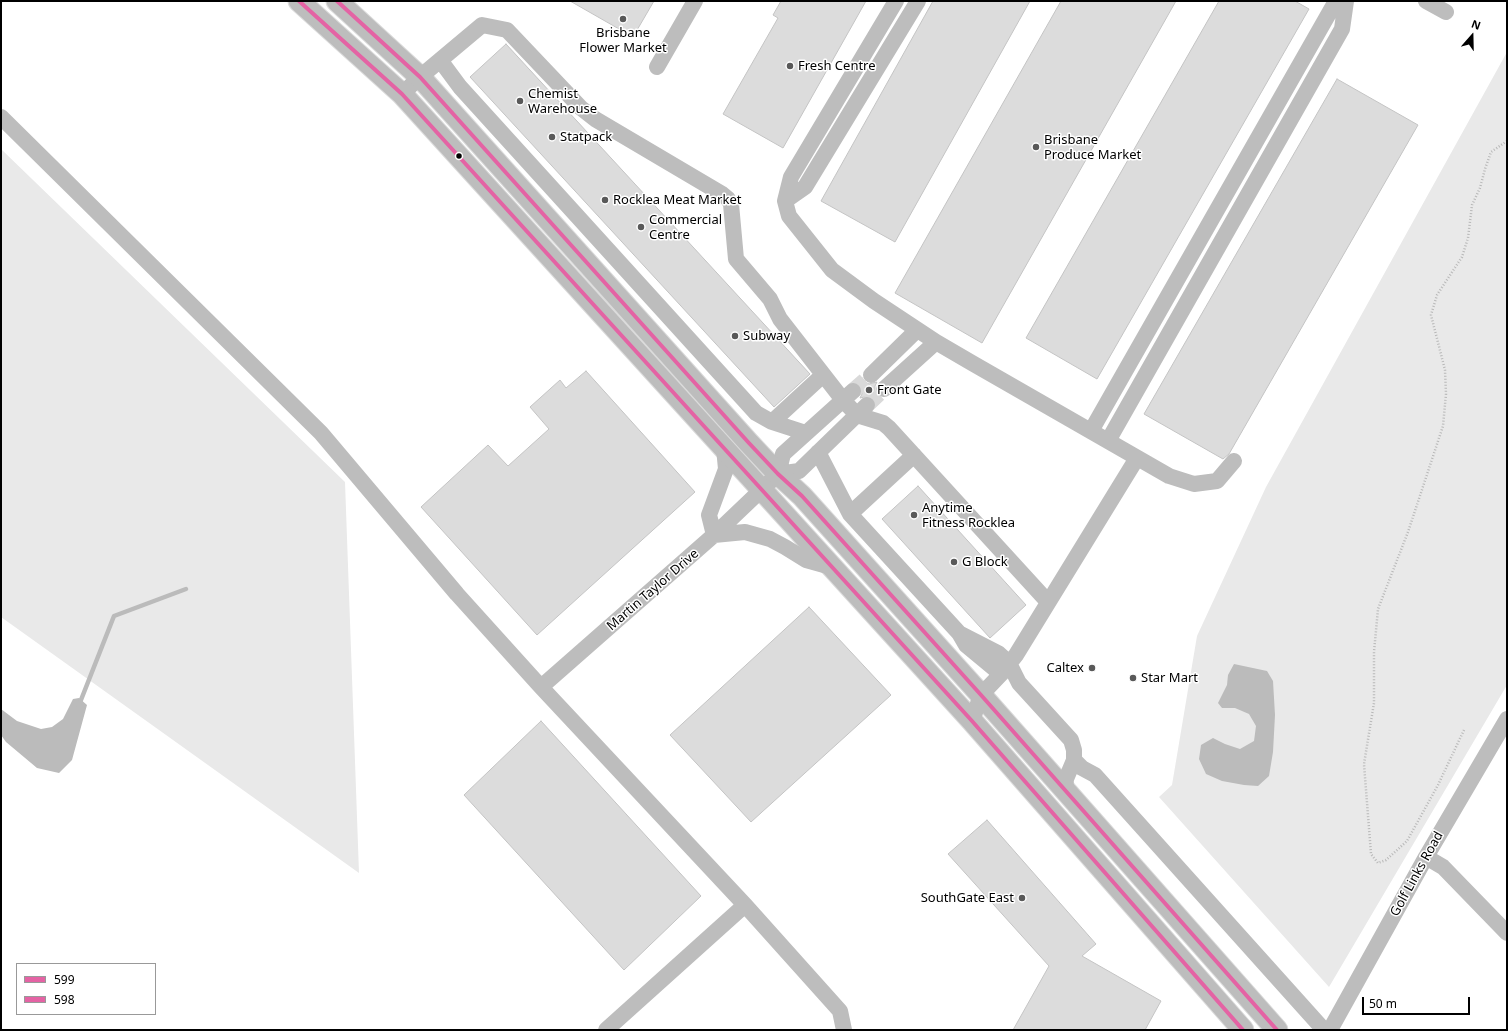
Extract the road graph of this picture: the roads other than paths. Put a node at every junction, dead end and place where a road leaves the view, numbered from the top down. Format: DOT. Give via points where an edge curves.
graph roads {
  1 [pos="299,1"];
  2 [pos="337,1"];
  3 [pos="695,1"];
  4 [pos="896,1"];
  5 [pos="918,1"];
  6 [pos="1336,1"];
  7 [pos="1346,1"];
  8 [pos="1426,1"];
  9 [pos="1446,12"];
  10 [pos="440,60"];
  11 [pos="657,67"];
  12 [pos="420,76"];
  13 [pos="402,94"];
  14 [pos="1,117"];
  15 [pos="785,201"];
  16 [pos="917,330"];
  17 [pos="936,342"];
  18 [pos="713,367"];
  19 [pos="824,375"];
  20 [pos="871,375"];
  21 [pos="698,386"];
  22 [pos="884,389"];
  23 [pos="848,395"];
  24 [pos="862,410"];
  25 [pos="772,422"];
  26 [pos="1091,431"];
  27 [pos="806,433"];
  28 [pos="1108,441"];
  29 [pos="724,448"];
  30 [pos="818,452"];
  31 [pos="914,455"];
  32 [pos="1137,458"];
  33 [pos="1234,462"];
  34 [pos="778,474"];
  35 [pos="762,489"];
  36 [pos="850,514"];
  37 [pos="714,535"];
  38 [pos="832,567"];
  39 [pos="1048,602"];
  40 [pos="1005,669"];
  41 [pos="541,687"];
  42 [pos="980,695"];
  43 [pos="1507,719"];
  44 [pos="972,721"];
  45 [pos="1074,760"];
  46 [pos="1065,791"];
  47 [pos="1426,857"];
  48 [pos="745,905"];
  49 [pos="1507,933"];
  50 [pos="606,1030"];
  51 [pos="844,1030"];
  52 [pos="1243,1030"];
  53 [pos="1277,1030"];
  54 [pos="1324,1030"];
  55 [pos="1330,1030"];
  1 -- 13 [label="main road"];
  2 -- 12 [label="main road"];
  3 -- 11 [label="street"];
  4 -- 15 [label="street" via="791,177"];
  5 -- 15 [label="street" via="804,187"];
  6 -- 26 [label="street"];
  7 -- 28 [label="street" via="1342,29"];
  8 -- 9 [label="street"];
  10 -- 12 [label="street"];
  10 -- 18 [label="street" via="460,87"];
  10 -- 19 [label="street" via="482,25 507,30 581,108 595,119 722,194 730,204 736,259 770,299 780,319"];
  12 -- 13 [label="street"];
  12 -- 21 [label="main road"];
  13 -- 29 [label="main road"];
  14 -- 41 [label="street" via="321,433 457,594"];
  15 -- 16 [label="street" via="789,216 832,270"];
  16 -- 17 [label="street"];
  16 -- 20 [label="street"];
  17 -- 22 [label="street"];
  17 -- 26 [label="street"];
  18 -- 21 [label="street"];
  18 -- 25 [label="street" via="756,413"];
  19 -- 23 [label="street"];
  19 -- 25 [label="street"];
  21 -- 34 [label="main road"];
  23 -- 24 [label="street"];
  23 -- 27 [label="street"];
  24 -- 30 [label="street"];
  24 -- 31 [label="street" via="889,428"];
  25 -- 27 [label="street"];
  26 -- 28 [label="street"];
  27 -- 34 [label="street" via="783,454"];
  28 -- 32 [label="street"];
  29 -- 35 [label="main road"];
  29 -- 37 [label="street" via="726,469 710,515"];
  30 -- 34 [label="street" via="799,471"];
  30 -- 36 [label="street"];
  31 -- 36 [label="street"];
  31 -- 39 [label="street"];
  32 -- 33 [label="street" via="1168,476 1194,484 1217,481"];
  32 -- 39 [label="street"];
  34 -- 35 [label="street, Martin Taylor Drive"];
  34 -- 42 [label="main road" via="802,496"];
  35 -- 37 [label="street, Martin Taylor Drive"];
  35 -- 38 [label="main road"];
  36 -- 40 [label="street" via="959,633 966,645"];
  37 -- 38 [label="street" via="745,532 770,539 806,560"];
  37 -- 41 [label="street, Martin Taylor Drive"];
  38 -- 44 [label="main road"];
  39 -- 40 [label="street" via="1016,656"];
  40 -- 42 [label="street"];
  40 -- 45 [label="street" via="1071,740"];
  41 -- 48 [label="street"];
  42 -- 44 [label="street"];
  42 -- 46 [label="main road"];
  43 -- 47 [label="street, Golf Links Road"];
  44 -- 52 [label="main road"];
  45 -- 46 [label="street" via="1066,779"];
  45 -- 54 [label="street" via="1095,775"];
  46 -- 53 [label="main road"];
  47 -- 49 [label="street" via="1443,867"];
  47 -- 55 [label="street, Golf Links Road"];
  48 -- 50 [label="street"];
  48 -- 51 [label="street" via="840,1012"];
}
